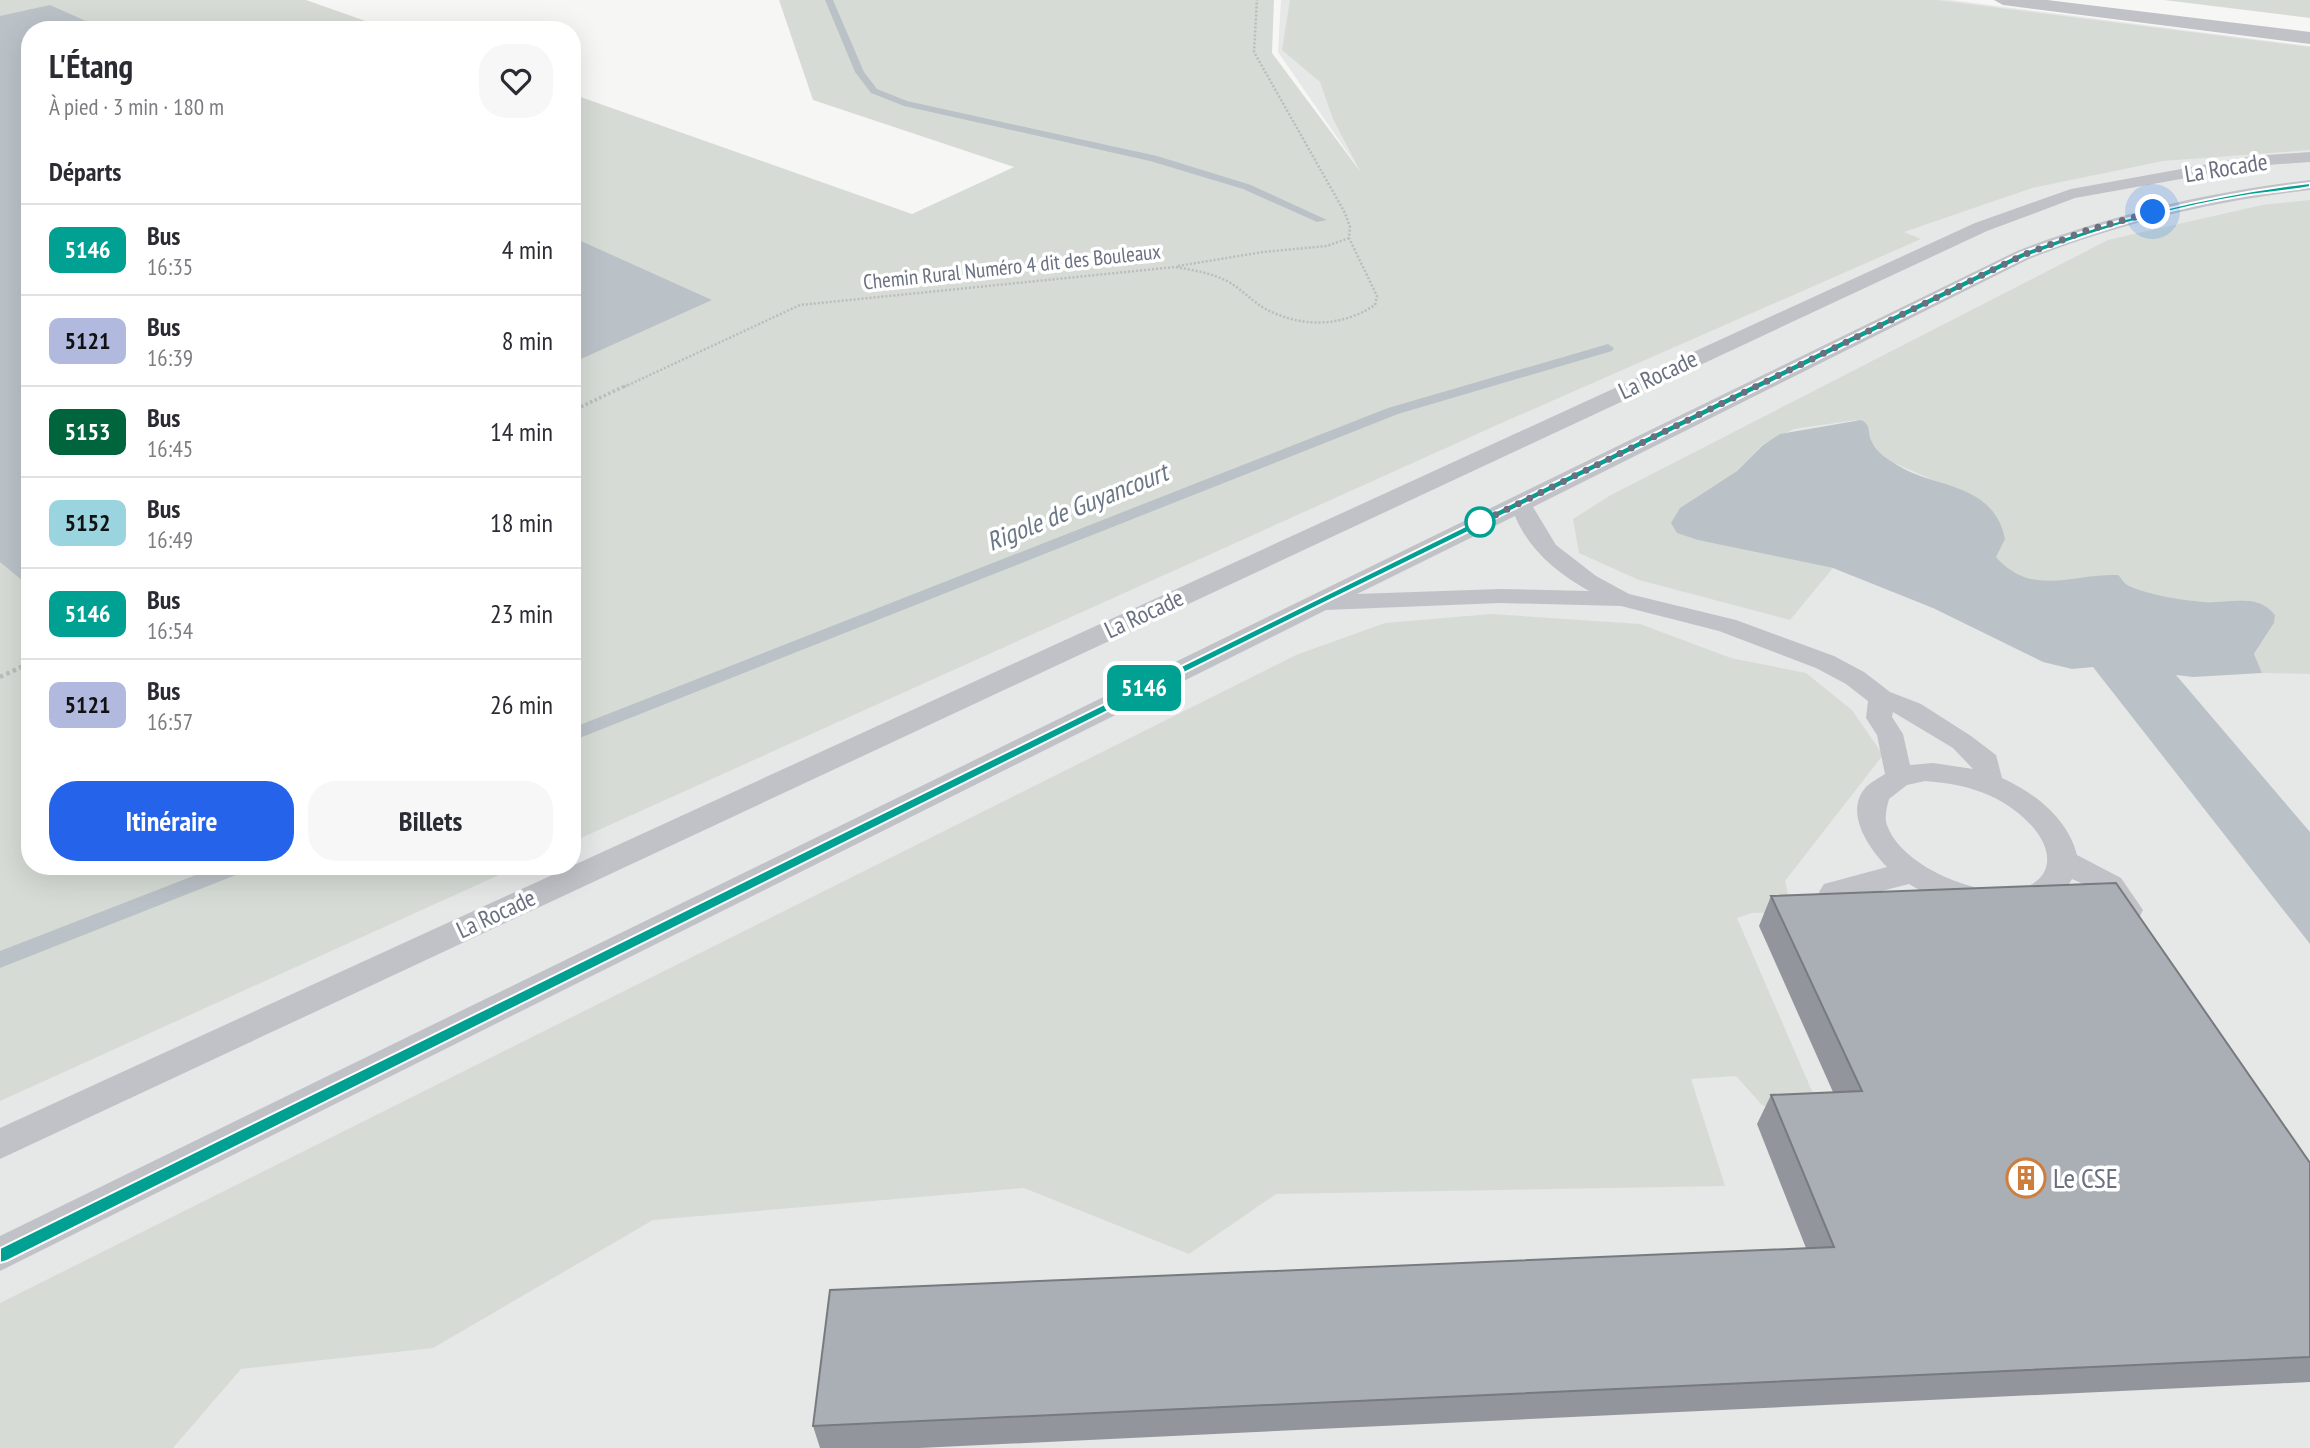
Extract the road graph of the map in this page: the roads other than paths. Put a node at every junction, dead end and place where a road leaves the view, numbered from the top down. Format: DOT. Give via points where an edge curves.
graph roads {
  1 [pos="2003,0"];
  2 [pos="2310,38"];
  3 [pos="2310,157"];
  4 [pos="2310,185"];
  5 [pos="1520,502"];
  6 [pos="1621,600"];
  7 [pos="1313,603"];
  8 [pos="1881,698"];
  9 [pos="1899,777"];
  10 [pos="1989,783"];
  11 [pos="2063,861"];
  12 [pos="1912,872"];
  13 [pos="1834,892"];
  14 [pos="2143,931"];
  15 [pos="0,1144"];
  16 [pos="0,1254"];
  1 -- 2 [label="street"];
  3 -- 15 [label="lane, La Rocade" via="2253,161 2071,194 1981,227"];
  4 -- 5 [label="lane, La Rocade" via="2197,202 2044,246"];
  5 -- 6 [label="lane" via="1529,526 1550,554 1577,576"];
  5 -- 7 [label="lane, La Rocade"];
  6 -- 7 [label="lane" via="1500,596"];
  6 -- 8 [label="lane" via="1727,625 1785,645 1854,678"];
  7 -- 16 [label="lane, La Rocade"];
  8 -- 9 [label="lane" via="1880,718 1890,734"];
  8 -- 10 [label="lane" via="1912,710 1962,743 1986,762"];
  9 -- 10 [label="lane" via="1926,772 1956,774"];
  9 -- 12 [label="lane" via="1876,793 1872,823 1883,846"];
  10 -- 11 [label="lane" via="2044,819 2059,841"];
  11 -- 12 [label="lane" via="2057,880 2043,893 2016,901 1983,900 1944,889"];
  11 -- 14 [label="lane" via="2111,886"];
  12 -- 13 [label="lane"];
}
